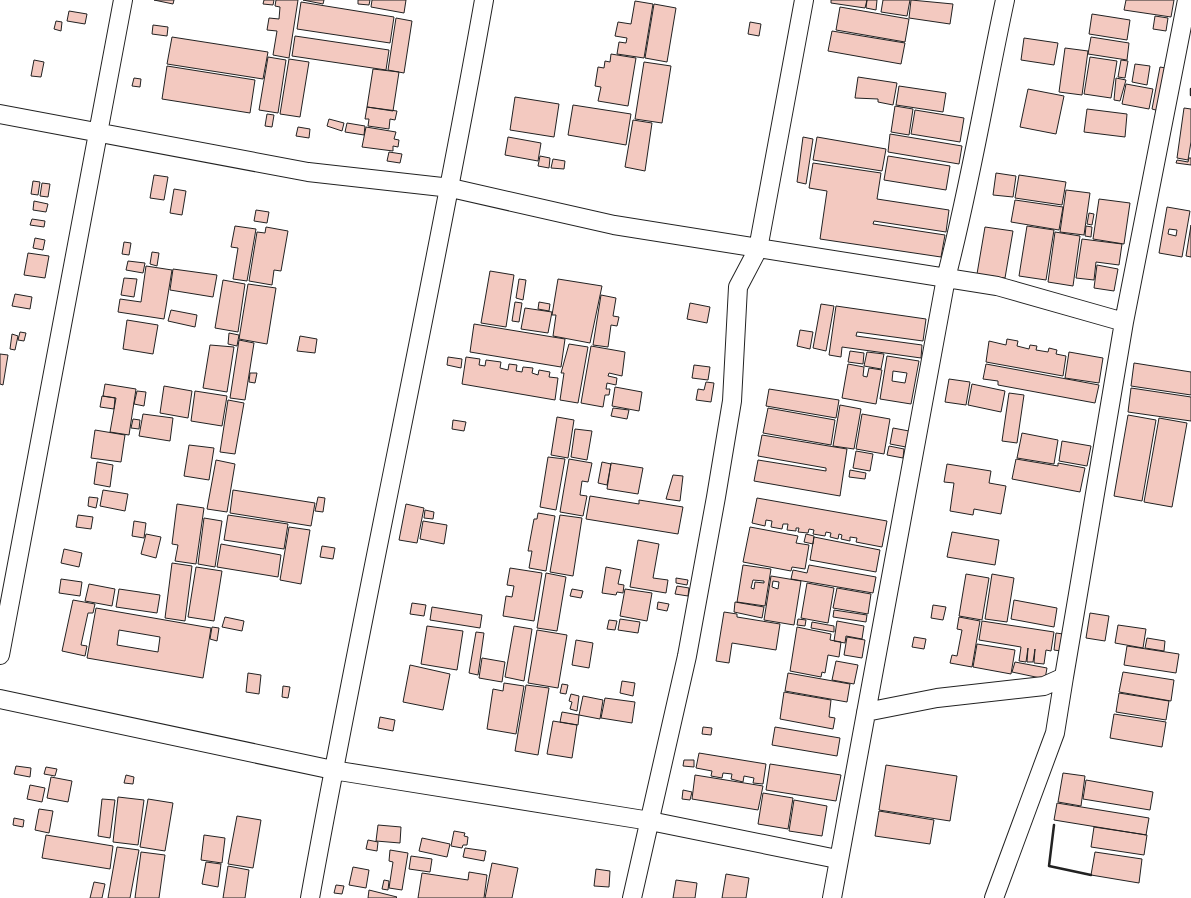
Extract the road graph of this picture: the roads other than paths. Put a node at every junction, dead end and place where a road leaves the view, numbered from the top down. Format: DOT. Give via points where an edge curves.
graph roads {
  1 [pos="123,0"];
  2 [pos="484,0"];
  3 [pos="804,0"];
  4 [pos="1005,0"];
  5 [pos="1186,0"];
  6 [pos="0,114"];
  7 [pos="97,131"];
  8 [pos="451,188"];
  9 [pos="758,249"];
  10 [pos="946,278"];
  11 [pos="1124,322"];
  12 [pos="0,655"];
  13 [pos="1064,677"];
  14 [pos="0,699"];
  15 [pos="866,712"];
  16 [pos="333,770"];
  17 [pos="650,821"];
  18 [pos="837,859"];
  19 [pos="310,898"];
  20 [pos="632,898"];
  21 [pos="832,898"];
  22 [pos="994,898"];
  1 -- 7 [label="street"];
  2 -- 8 [label="street"];
  3 -- 9 [label="street"];
  4 -- 10 [label="street" via="964,209"];
  5 -- 11 [label="street"];
  6 -- 7 [label="street"];
  7 -- 8 [label="street" via="308,172"];
  7 -- 12 [label="street"];
  8 -- 9 [label="street" via="614,224"];
  8 -- 16 [label="street"];
  9 -- 10 [label="street"];
  9 -- 17 [label="street" via="738,287 732,401 688,656"];
  10 -- 11 [label="street" via="997,286"];
  10 -- 15 [label="street"];
  11 -- 13 [label="street"];
  13 -- 15 [label="street" via="1044,686 937,698"];
  13 -- 22 [label="street" via="1055,733"];
  14 -- 16 [label="street"];
  15 -- 18 [label="street"];
  16 -- 17 [label="street"];
  16 -- 19 [label="street"];
  17 -- 18 [label="street"];
  17 -- 20 [label="street"];
  18 -- 21 [label="street"];
}
